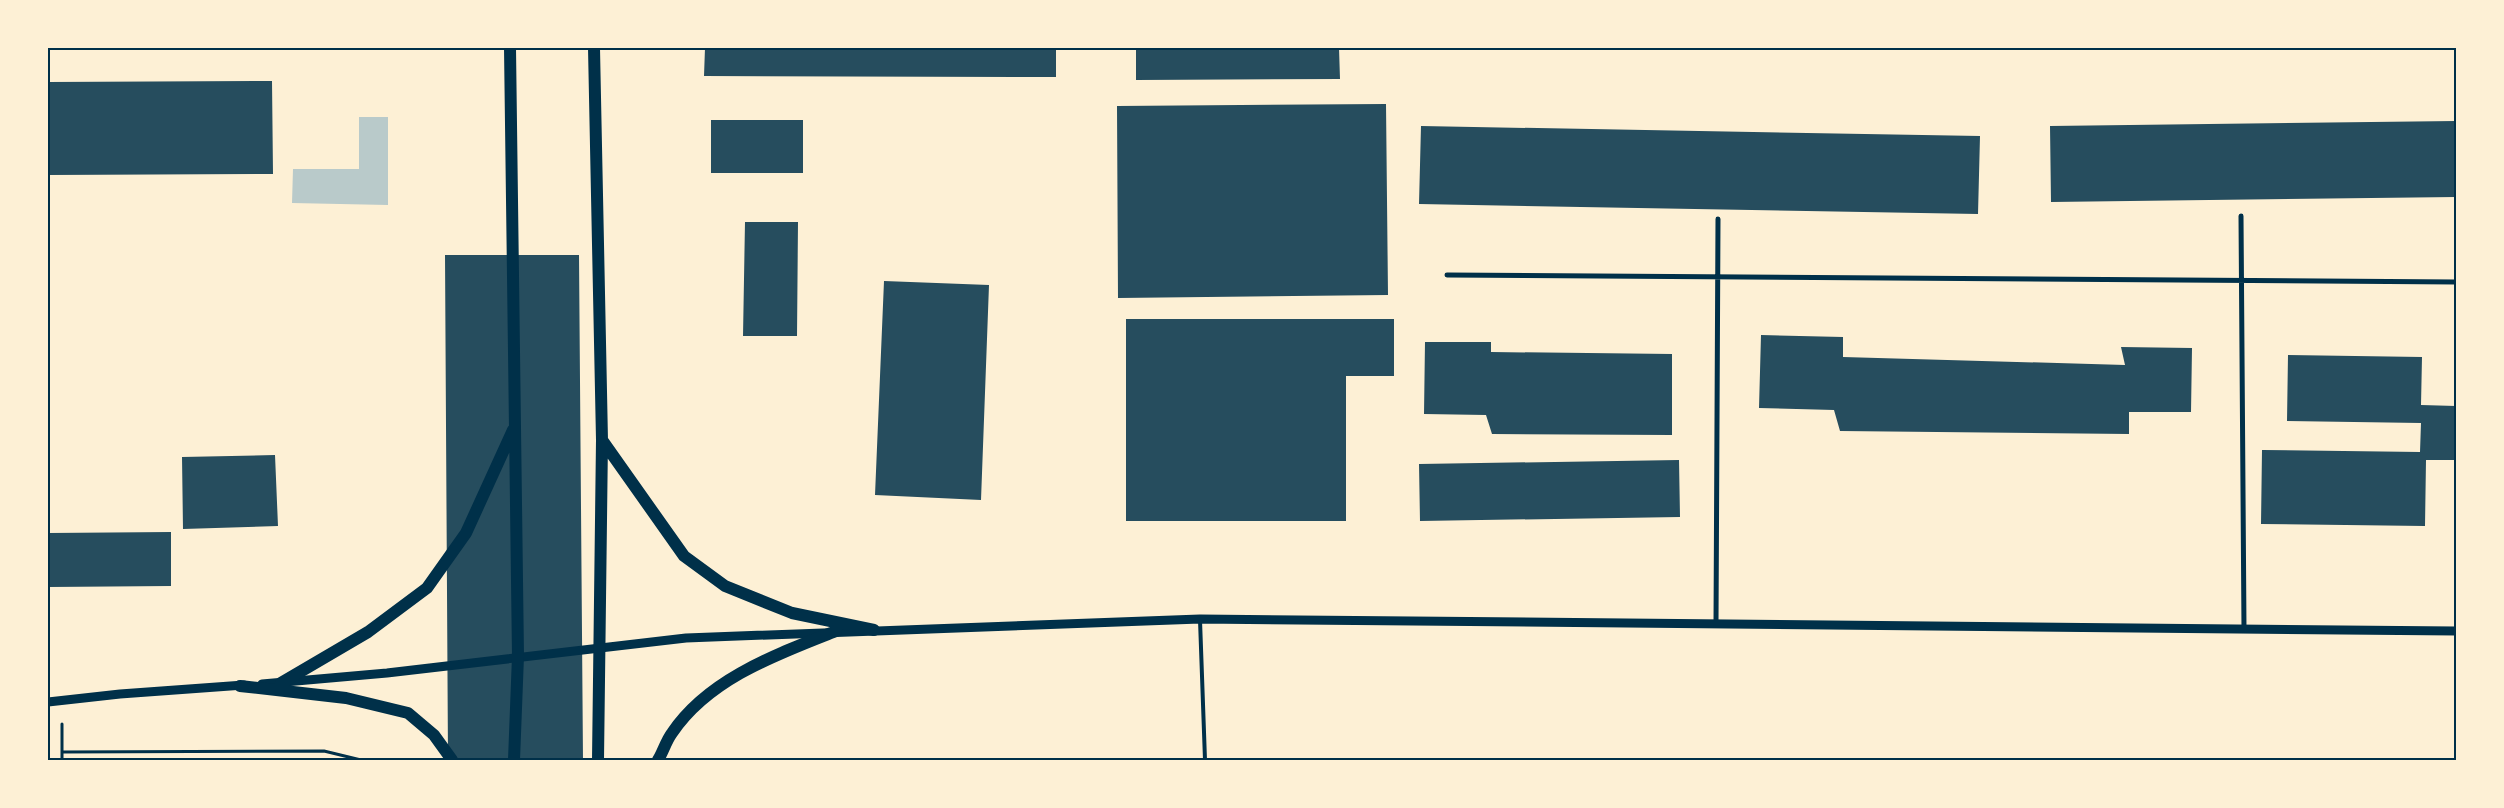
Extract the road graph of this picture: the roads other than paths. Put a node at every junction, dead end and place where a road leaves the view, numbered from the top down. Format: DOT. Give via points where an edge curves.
graph roads {
  1 [pos="510,48"];
  2 [pos="594,48"];
  3 [pos="2241,216"];
  4 [pos="1718,219"];
  5 [pos="1447,276"];
  6 [pos="1718,276"];
  7 [pos="2242,280"];
  8 [pos="2456,282"];
  9 [pos="515,425"];
  10 [pos="602,440"];
  11 [pos="1200,619"];
  12 [pos="1716,624"];
  13 [pos="874,630"];
  14 [pos="2244,630"];
  15 [pos="836,631"];
  16 [pos="2456,631"];
  17 [pos="600,649"];
  18 [pos="518,656"];
  19 [pos="281,683"];
  20 [pos="240,686"];
  21 [pos="48,702"];
  22 [pos="452,760"];
  23 [pos="514,760"];
  24 [pos="598,760"];
  25 [pos="658,760"];
  26 [pos="1205,760"];
  1 -- 9 [label="main road"];
  2 -- 10 [label="main road"];
  3 -- 7 [label="street"];
  4 -- 6 [label="street"];
  5 -- 6 [label="street"];
  6 -- 7 [label="street"];
  6 -- 12 [label="street"];
  7 -- 8 [label="street"];
  7 -- 14 [label="street"];
  9 -- 18 [label="main road"];
  9 -- 19 [label="main road" via="466,533 427,588 368,632"];
  10 -- 13 [label="main road" via="684,556 725,586 792,613"];
  10 -- 17 [label="main road"];
  11 -- 12 [label="street"];
  11 -- 13 [label="street"];
  11 -- 26 [label="lane"];
  12 -- 14 [label="street"];
  13 -- 15 [label="street"];
  14 -- 16 [label="street"];
  15 -- 17 [label="street" via="686,638"];
  15 -- 25 [label="main road" via="769,658 704,697 672,733"];
  17 -- 18 [label="street"];
  17 -- 24 [label="main road"];
  18 -- 19 [label="street"];
  18 -- 23 [label="main road"];
  19 -- 20 [label="street"];
  20 -- 21 [label="street"];
  20 -- 22 [label="main road" via="346,698 408,713 434,735"];
}
